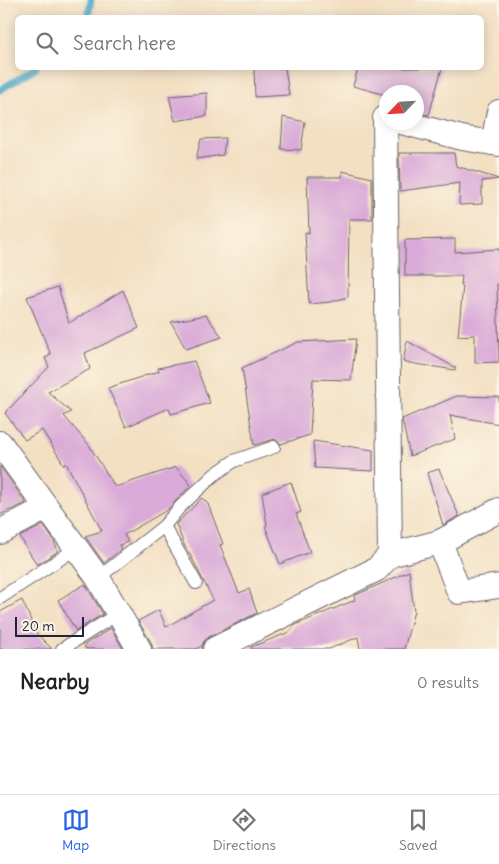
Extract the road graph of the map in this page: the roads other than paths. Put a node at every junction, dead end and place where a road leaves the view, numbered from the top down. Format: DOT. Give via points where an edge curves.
graph roads {
  1 [pos="499,112"];
  2 [pos="424,128"];
  3 [pos="385,130"];
  4 [pos="496,144"];
  5 [pos="0,443"];
  6 [pos="274,447"];
  7 [pos="46,508"];
  8 [pos="499,510"];
  9 [pos="164,526"];
  10 [pos="0,532"];
  11 [pos="440,542"];
  12 [pos="77,548"];
  13 [pos="390,555"];
  14 [pos="98,578"];
  15 [pos="196,583"];
  16 [pos="499,586"];
  17 [pos="0,598"];
  18 [pos="119,613"];
  19 [pos="62,649"];
  20 [pos="139,649"];
  21 [pos="215,649"];
  1 -- 4 [label="street"];
  2 -- 4 [label="street"];
  3 -- 13 [label="street"];
  5 -- 7 [label="street"];
  6 -- 9 [label="lane" via="234,461 214,475"];
  7 -- 10 [label="street"];
  7 -- 12 [label="street"];
  8 -- 11 [label="street"];
  9 -- 14 [label="lane"];
  9 -- 15 [label="lane"];
  11 -- 13 [label="street"];
  11 -- 16 [label="street" via="459,592"];
  12 -- 14 [label="street"];
  12 -- 17 [label="lane"];
  13 -- 21 [label="street" via="377,569"];
  14 -- 18 [label="street"];
  18 -- 19 [label="lane"];
  18 -- 20 [label="street"];
}
